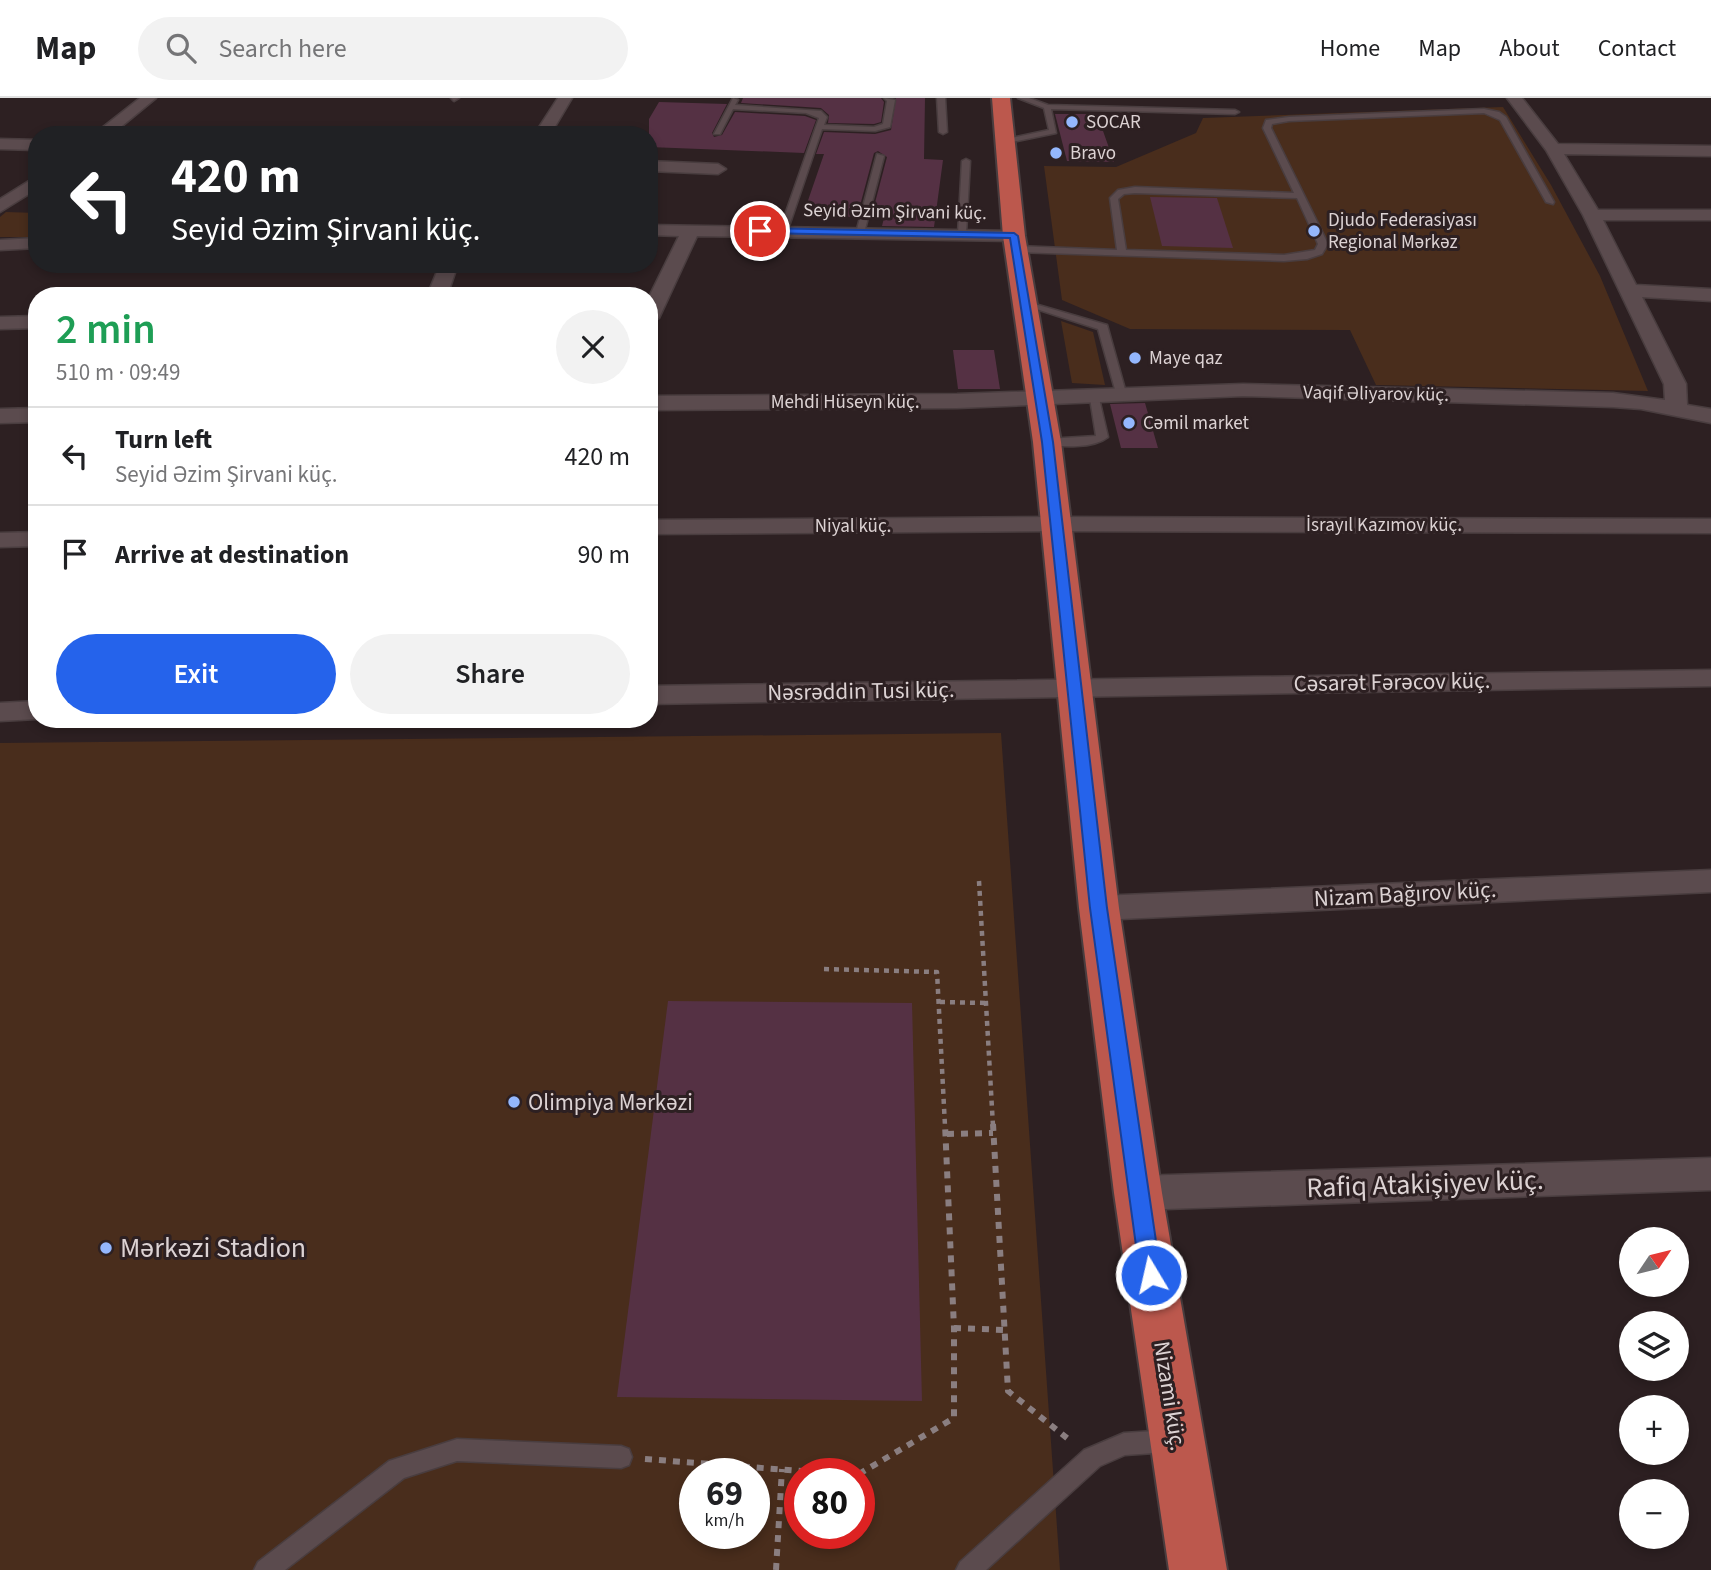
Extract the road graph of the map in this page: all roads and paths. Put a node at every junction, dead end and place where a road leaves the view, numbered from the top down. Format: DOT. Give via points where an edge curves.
graph roads {
  1 [pos="149,98"];
  2 [pos="565,98"];
  3 [pos="735,98"];
  4 [pos="888,98"];
  5 [pos="941,98"];
  6 [pos="1001,98"];
  7 [pos="1022,98"];
  8 [pos="1123,98"];
  9 [pos="1514,98"];
  10 [pos="730,107"];
  11 [pos="1046,107"];
  12 [pos="1125,109"];
  13 [pos="1235,112"];
  14 [pos="113,126"];
  15 [pos="548,126"];
  16 [pos="819,127"];
  17 [pos="717,132"];
  18 [pos="943,132"];
  19 [pos="1005,142"];
  20 [pos="0,144"];
  21 [pos="28,145"];
  22 [pos="1553,149"];
  23 [pos="1711,151"];
  24 [pos="880,156"];
  25 [pos="965,161"];
  26 [pos="658,166"];
  27 [pos="718,169"];
  28 [pos="28,187"];
  29 [pos="1300,196"];
  30 [pos="1550,202"];
  31 [pos="0,207"];
  32 [pos="24,208"];
  33 [pos="1592,215"];
  34 [pos="1711,215"];
  35 [pos="658,230"];
  36 [pos="691,230"];
  37 [pos="783,232"];
  38 [pos="860,233"];
  39 [pos="962,234"];
  40 [pos="1015,242"];
  41 [pos="28,243"];
  42 [pos="0,244"];
  43 [pos="1122,252"];
  44 [pos="1630,290"];
  45 [pos="1711,295"];
  46 [pos="658,299"];
  47 [pos="1024,302"];
  48 [pos="28,322"];
  49 [pos="0,323"];
  50 [pos="1121,393"];
  51 [pos="1093,394"];
  52 [pos="1040,397"];
  53 [pos="658,403"];
  54 [pos="1676,408"];
  55 [pos="28,415"];
  56 [pos="0,416"];
  57 [pos="1711,416"];
  58 [pos="1047,442"];
  59 [pos="1056,524"];
  60 [pos="1711,526"];
  61 [pos="658,527"];
  62 [pos="28,539"];
  63 [pos="0,540"];
  64 [pos="1711,678"];
  65 [pos="1073,687"];
  66 [pos="658,695"];
  67 [pos="28,710"];
  68 [pos="0,712"];
  69 [pos="979,881"];
  70 [pos="1711,881"];
  71 [pos="1098,908"];
  72 [pos="824,969"];
  73 [pos="940,1002"];
  74 [pos="986,1003"];
  75 [pos="993,1133"];
  76 [pos="947,1134"];
  77 [pos="1711,1174"];
  78 [pos="1138,1192"];
  79 [pos="954,1328"];
  80 [pos="1005,1330"];
  81 [pos="1176,1441"];
  82 [pos="621,1457"];
  83 [pos="1092,1458"];
  84 [pos="875,1465"];
  85 [pos="782,1469"];
  86 [pos="266,1570"];
  87 [pos="776,1570"];
  88 [pos="968,1570"];
  89 [pos="1198,1570"];
  1 -- 14 [label="street"];
  2 -- 15 [label="street"];
  3 -- 10 [label="lane"];
  4 -- 16 [label="lane" via="883,128"];
  5 -- 18 [label="lane"];
  6 -- 19 [label="highway, Nizami küç."];
  7 -- 11 [label="lane"];
  8 -- 12 [label="lane"];
  9 -- 22 [label="street"];
  10 -- 16 [label="lane" via="818,113 822,117"];
  10 -- 17 [label="lane"];
  11 -- 12 [label="lane"];
  11 -- 19 [label="lane" via="1053,131"];
  12 -- 13 [label="lane"];
  16 -- 37 [label="lane"];
  19 -- 40 [label="highway, Nizami küç."];
  20 -- 21 [label="street"];
  22 -- 23 [label="street"];
  22 -- 33 [label="street"];
  24 -- 38 [label="lane"];
  25 -- 39 [label="lane"];
  26 -- 27 [label="street"];
  28 -- 31 [label="street"];
  29 -- 30 [label="lane" via="1267,128 1269,122 1484,111 1503,119"];
  29 -- 43 [label="lane" via="1121,192 1114,198"];
  29 -- 43 [label="lane" via="1323,244 1319,252 1307,256"];
  31 -- 32 [label="street"];
  33 -- 34 [label="street"];
  33 -- 44 [label="street"];
  35 -- 36 [label="street, Seyid Əzim Şirvani küç."];
  36 -- 37 [label="street, Seyid Əzim Şirvani küç."];
  36 -- 46 [label="street"];
  37 -- 38 [label="street, Seyid Əzim Şirvani küç."];
  38 -- 39 [label="street, Seyid Əzim Şirvani küç."];
  39 -- 40 [label="street, Seyid Əzim Şirvani küç."];
  40 -- 43 [label="lane"];
  40 -- 47 [label="highway, Nizami küç."];
  41 -- 42 [label="street"];
  44 -- 45 [label="street"];
  44 -- 54 [label="street" via="1675,384"];
  47 -- 50 [label="lane" via="1103,327"];
  47 -- 52 [label="highway, Nizami küç."];
  48 -- 49 [label="street"];
  50 -- 51 [label="street, Vaqif Əliyarov küç."];
  50 -- 54 [label="street, Vaqif Əliyarov küç." via="1243,390 1613,400"];
  51 -- 52 [label="street, Vaqif Əliyarov küç."];
  51 -- 58 [label="lane" via="1102,437"];
  52 -- 53 [label="street, Mehdi Hüseyn küç."];
  52 -- 58 [label="highway, Nizami küç."];
  54 -- 57 [label="street, Vaqif Əliyarov küç."];
  55 -- 56 [label="street"];
  58 -- 59 [label="highway, Nizami küç."];
  59 -- 60 [label="street, İsrayıl Kazımov küç."];
  59 -- 61 [label="street, Niyal küç."];
  59 -- 65 [label="highway, Nizami küç."];
  62 -- 63 [label="street"];
  64 -- 65 [label="street, Cəsarət Fərəcov küç."];
  65 -- 66 [label="street, Nəsrəddin Tusi küç."];
  65 -- 71 [label="highway, Nizami küç."];
  67 -- 68 [label="street"];
  69 -- 74 [label="path"];
  70 -- 71 [label="street, Nizam Bağırov küç."];
  71 -- 78 [label="highway, Nizami küç."];
  72 -- 73 [label="path" via="937,972"];
  73 -- 74 [label="path"];
  73 -- 76 [label="path"];
  74 -- 75 [label="path"];
  75 -- 76 [label="path"];
  75 -- 80 [label="path"];
  76 -- 79 [label="path"];
  77 -- 78 [label="street, Rafiq Atakişiyev küç."];
  78 -- 81 [label="highway, Nizami küç."];
  79 -- 80 [label="path"];
  79 -- 84 [label="path" via="954,1418"];
  80 -- 83 [label="path" via="1008,1391"];
  81 -- 83 [label="lane" via="1124,1444"];
  81 -- 89 [label="highway, Nizami küç."];
  82 -- 85 [label="path"];
  82 -- 86 [label="lane" via="457,1450 409,1465 397,1469"];
  83 -- 88 [label="lane"];
  85 -- 87 [label="path"];
}
